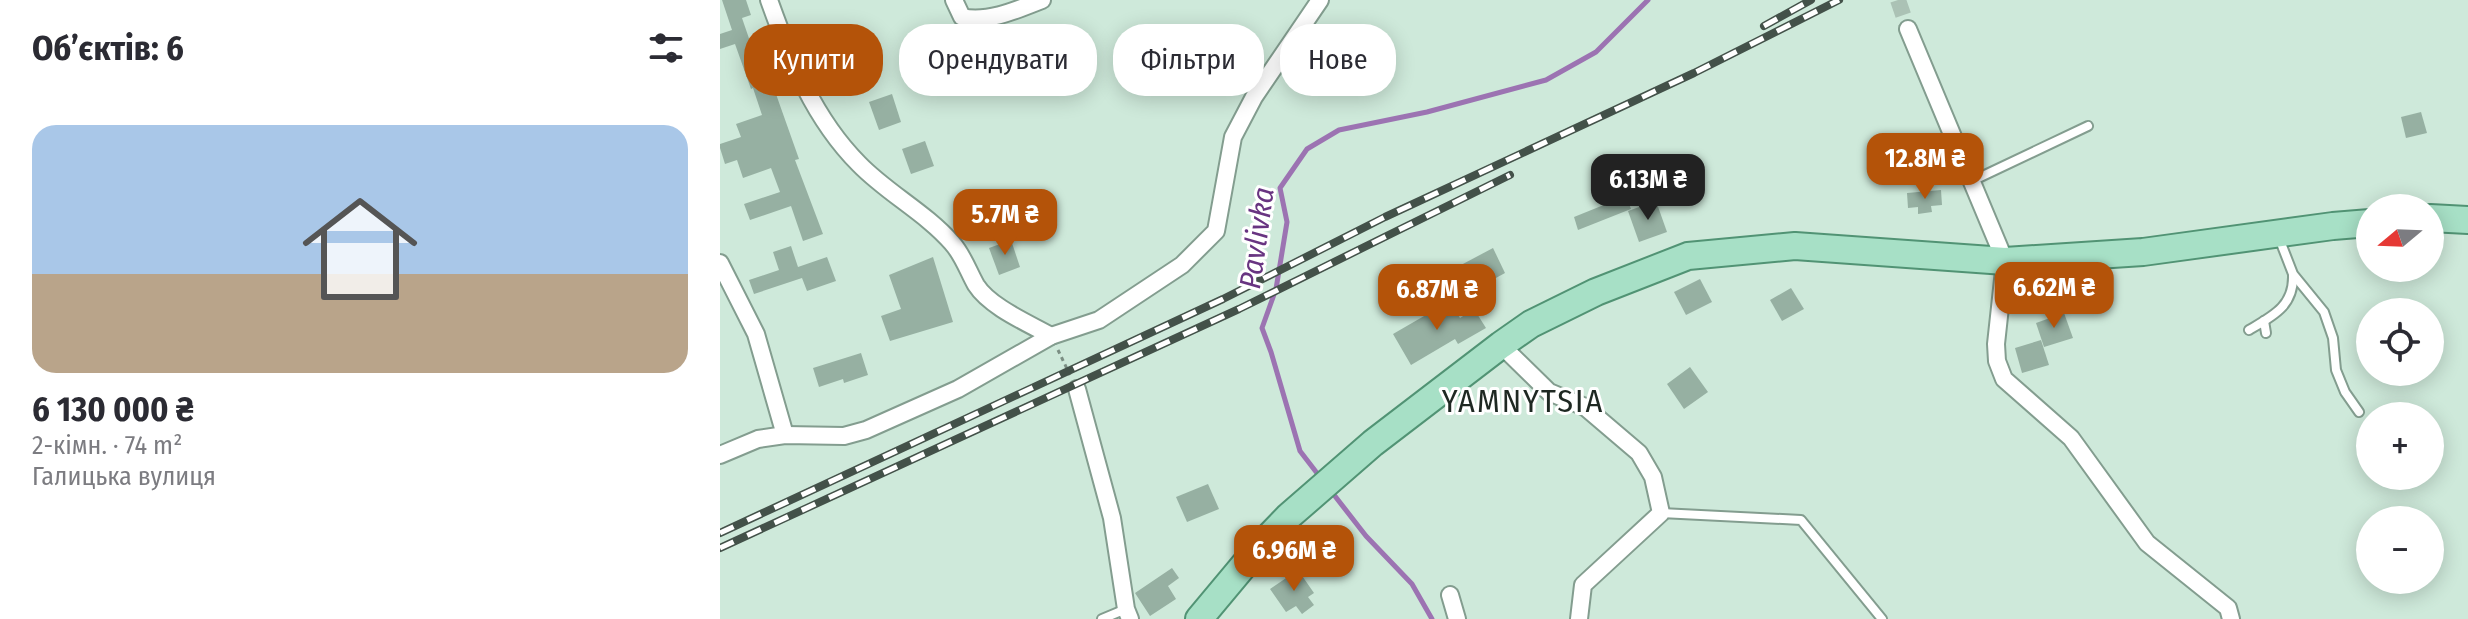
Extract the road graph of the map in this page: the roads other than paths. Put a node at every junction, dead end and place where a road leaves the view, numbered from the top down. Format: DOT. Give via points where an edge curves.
graph roads {
  1 [pos="769,0"];
  2 [pos="954,0"];
  3 [pos="1042,0"];
  4 [pos="1320,0"];
  5 [pos="1908,29"];
  6 [pos="2088,126"];
  7 [pos="1971,181"];
  8 [pos="2444,219"];
  9 [pos="2468,220"];
  10 [pos="2356,225"];
  11 [pos="2277,234"];
  12 [pos="2005,261"];
  13 [pos="720,263"];
  14 [pos="2293,274"];
  15 [pos="2264,321"];
  16 [pos="2249,330"];
  17 [pos="2266,333"];
  18 [pos="1051,336"];
  19 [pos="1501,345"];
  20 [pos="1077,389"];
  21 [pos="2356,408"];
  22 [pos="785,435"];
  23 [pos="720,455"];
  24 [pos="1661,513"];
  25 [pos="1450,595"];
  26 [pos="1128,614"];
  27 [pos="1205,616"];
  28 [pos="1102,619"];
  29 [pos="1457,619"];
  30 [pos="1579,619"];
  31 [pos="1882,619"];
  32 [pos="2231,619"];
  1 -- 18 [label="street" via="791,61 843,146 951,242 989,300"];
  2 -- 3 [label="street" via="962,17 973,19"];
  4 -- 18 [label="street" via="1233,137 1216,231 1182,265 1125,304 1099,320"];
  5 -- 7 [label="street"];
  6 -- 7 [label="lane"];
  7 -- 12 [label="street"];
  8 -- 9 [label="main road"];
  10 -- 11 [label="main road"];
  11 -- 12 [label="main road" via="2143,252"];
  11 -- 14 [label="lane"];
  12 -- 19 [label="main road" via="1795,246 1688,256 1596,292"];
  12 -- 32 [label="street" via="1996,344 2004,379 2071,438 2147,543 2228,608"];
  13 -- 22 [label="street" via="756,334"];
  14 -- 15 [label="lane" via="2294,291"];
  14 -- 21 [label="lane" via="2324,312 2336,370"];
  15 -- 16 [label="lane"];
  15 -- 17 [label="lane"];
  18 -- 22 [label="street" via="958,389 866,430 844,436"];
  19 -- 24 [label="street" via="1549,392 1585,407 1639,453 1653,477"];
  19 -- 27 [label="main road" via="1373,443 1289,516"];
  20 -- 26 [label="street" via="1112,518"];
  22 -- 23 [label="street" via="758,439"];
  24 -- 30 [label="street" via="1583,585"];
  24 -- 31 [label="lane" via="1801,520"];
  25 -- 29 [label="street"];
  26 -- 28 [label="lane"];
}
